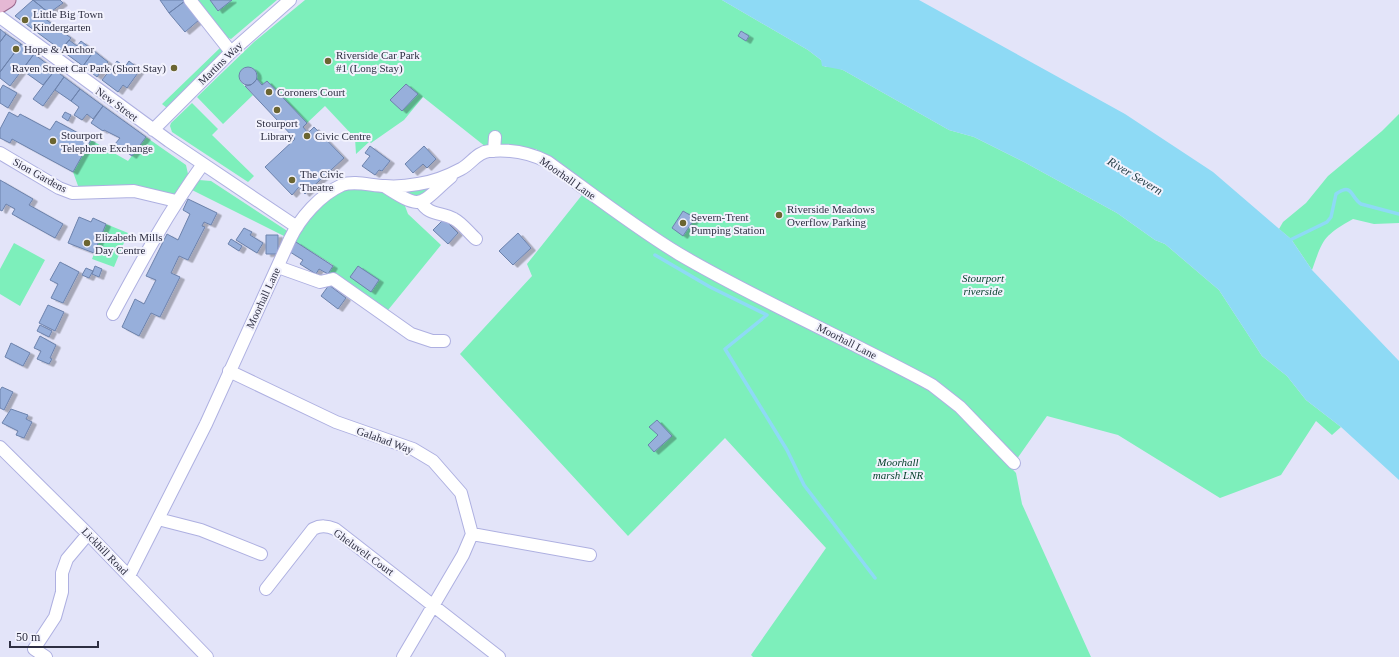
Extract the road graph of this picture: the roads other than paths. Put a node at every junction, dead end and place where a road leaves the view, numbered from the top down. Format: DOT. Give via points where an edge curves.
graph roads {
  1 [pos="8,0"];
  2 [pos="190,0"];
  3 [pos="290,0"];
  4 [pos="0,5"];
  5 [pos="0,17"];
  6 [pos="231,52"];
  7 [pos="153,130"];
  8 [pos="495,137"];
  9 [pos="494,151"];
  10 [pos="0,153"];
  11 [pos="202,164"];
  12 [pos="462,169"];
  13 [pos="384,186"];
  14 [pos="176,201"];
  15 [pos="421,202"];
  16 [pos="297,227"];
  17 [pos="476,239"];
  18 [pos="278,266"];
  19 [pos="114,314"];
  20 [pos="444,341"];
  21 [pos="229,371"];
  22 [pos="0,447"];
  23 [pos="1014,463"];
  24 [pos="158,519"];
  25 [pos="88,534"];
  26 [pos="472,534"];
  27 [pos="261,554"];
  28 [pos="590,555"];
  29 [pos="129,576"];
  30 [pos="266,589"];
  31 [pos="434,604"];
  32 [pos="46,657"];
  33 [pos="207,657"];
  34 [pos="402,657"];
  35 [pos="499,657"];
  1 -- 4 [label="main road"];
  2 -- 6 [label="street"];
  3 -- 6 [label="street, Martins Way"];
  5 -- 7 [label="street, New Street"];
  6 -- 7 [label="street, Martins Way"];
  7 -- 11 [label="street, New Street"];
  8 -- 9 [label="street"];
  9 -- 12 [label="street, Moorhall Lane" via="481,153"];
  9 -- 23 [label="street, Moorhall Lane" via="534,154 646,233 679,253 932,385 960,407"];
  10 -- 14 [label="street, Sion Gardens" via="72,193 134,191"];
  11 -- 14 [label="street"];
  11 -- 16 [label="street, New Street"];
  12 -- 13 [label="street, Moorhall Lane" via="436,180 418,184"];
  12 -- 15 [label="street" via="427,200"];
  13 -- 15 [label="street" via="410,202"];
  13 -- 16 [label="street, Moorhall Lane" via="344,184 312,209"];
  14 -- 19 [label="street"];
  15 -- 17 [label="street" via="431,213 458,221"];
  16 -- 18 [label="street, Moorhall Lane"];
  18 -- 20 [label="street" via="320,282 333,279 411,334 432,341"];
  18 -- 21 [label="street, Moorhall Lane"];
  21 -- 24 [label="street, Moorhall Lane" via="206,424"];
  21 -- 26 [label="street, Galahad Way" via="336,422 413,449 433,461 461,493"];
  22 -- 25 [label="street, Lickhill Road"];
  24 -- 27 [label="street" via="201,530"];
  24 -- 29 [label="street, Moorhall Lane"];
  25 -- 29 [label="street, Lickhill Road"];
  25 -- 32 [label="street" via="67,559 62,573 62,592 55,617 34,648"];
  26 -- 28 [label="street"];
  26 -- 31 [label="street" via="463,555"];
  29 -- 33 [label="street, Lickhill Road"];
  30 -- 31 [label="street, Gheluvelt Court" via="313,529 326,526 335,529"];
  31 -- 34 [label="street"];
  31 -- 35 [label="street, Gheluvelt Court"];
}
